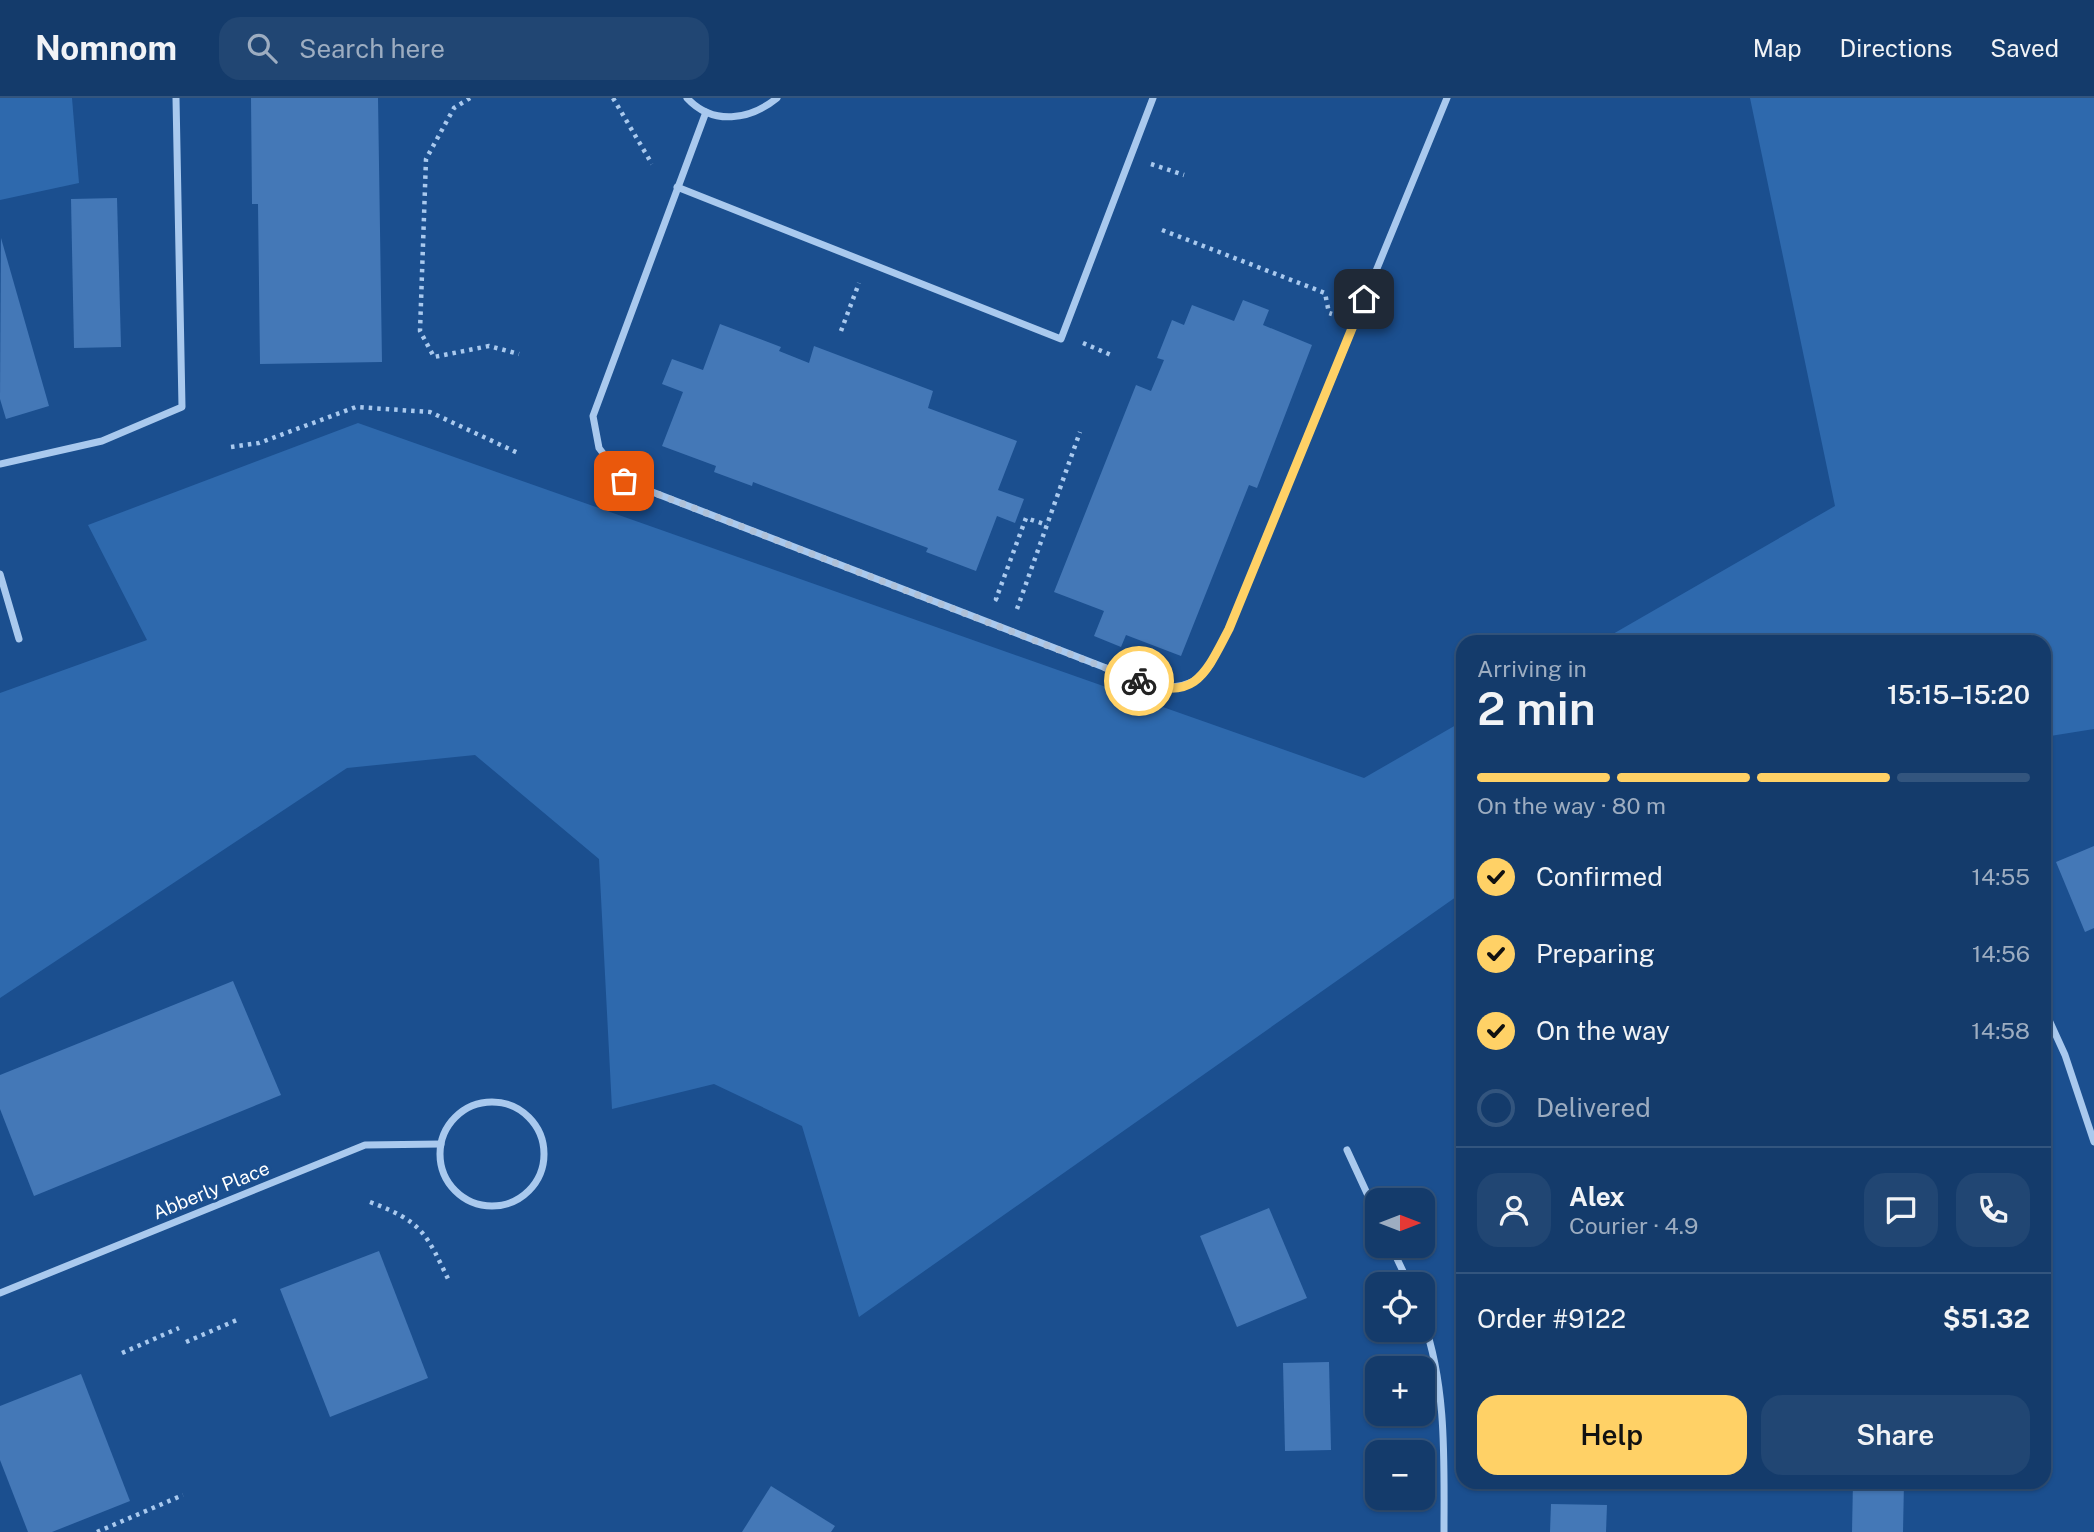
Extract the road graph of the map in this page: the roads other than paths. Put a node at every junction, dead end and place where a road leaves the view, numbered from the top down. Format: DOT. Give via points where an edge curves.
graph roads {
  1 [pos="176,98"];
  2 [pos="687,98"];
  3 [pos="777,98"];
  4 [pos="1153,98"];
  5 [pos="1447,98"];
  6 [pos="706,112"];
  7 [pos="677,187"];
  8 [pos="0,464"];
  9 [pos="0,574"];
  10 [pos="19,639"];
  11 [pos="2051,1024"];
  12 [pos="2094,1142"];
  13 [pos="441,1144"];
  14 [pos="1347,1150"];
  15 [pos="1365,1189"];
  16 [pos="0,1293"];
  17 [pos="1428,1342"];
  18 [pos="1444,1532"];
  1 -- 8 [label="street" via="182,407 102,441"];
  2 -- 6 [label="street"];
  3 -- 6 [label="street" via="745,117"];
  4 -- 7 [label="street" via="1061,339"];
  5 -- 7 [label="street" via="1229,629 1210,665 1195,683 1181,689 1155,687 624,481 599,448 593,416"];
  6 -- 7 [label="street"];
  9 -- 10 [label="street"];
  11 -- 12 [label="street"];
  13 -- 13 [label="street" via="452,1122 472,1106 505,1103 527,1116 541,1136 545,1153 534,1186 506,1205 488,1207 456,1193 440,1162"];
  13 -- 16 [label="street, Abberly Place" via="365,1145"];
  14 -- 15 [label="street"];
  17 -- 18 [label="street" via="1437,1376"];
}
